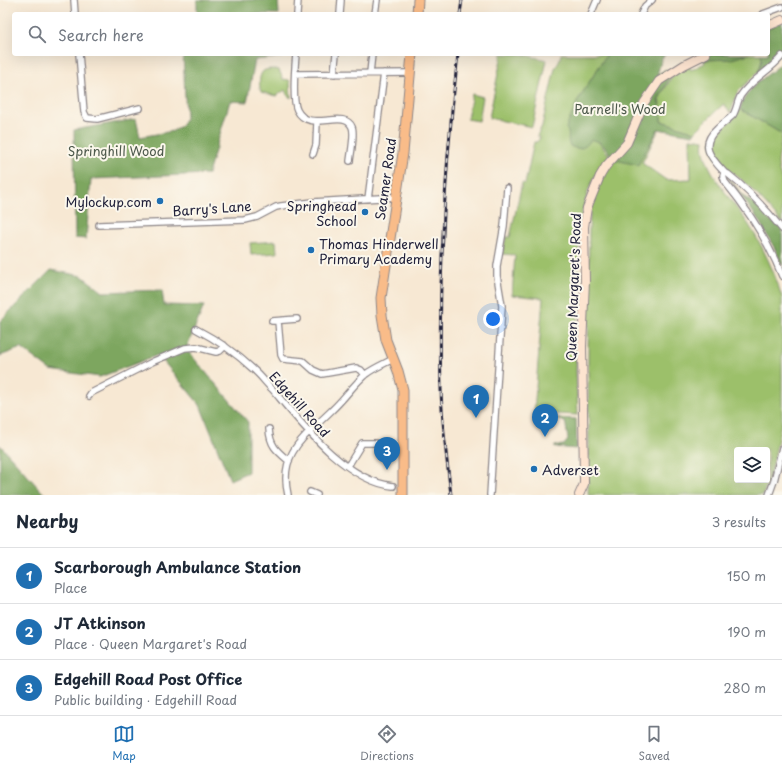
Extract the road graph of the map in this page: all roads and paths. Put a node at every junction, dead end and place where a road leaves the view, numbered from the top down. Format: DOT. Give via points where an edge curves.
graph roads {
  1 [pos="74,0"];
  2 [pos="298,0"];
  3 [pos="342,0"];
  4 [pos="377,0"];
  5 [pos="418,0"];
  6 [pos="597,0"];
  7 [pos="652,0"];
  8 [pos="782,7"];
  9 [pos="75,12"];
  10 [pos="297,12"];
  11 [pos="340,12"];
  12 [pos="376,12"];
  13 [pos="417,12"];
  14 [pos="593,12"];
  15 [pos="642,12"];
  16 [pos="768,12"];
  17 [pos="782,20"];
  18 [pos="770,25"];
  19 [pos="79,56"];
  20 [pos="296,56"];
  21 [pos="336,56"];
  22 [pos="372,56"];
  23 [pos="412,56"];
  24 [pos="702,56"];
  25 [pos="782,56"];
  26 [pos="384,73"];
  27 [pos="411,73"];
  28 [pos="295,74"];
  29 [pos="334,74"];
  30 [pos="370,74"];
  31 [pos="140,108"];
  32 [pos="317,122"];
  33 [pos="313,154"];
  34 [pos="350,161"];
  35 [pos="725,173"];
  36 [pos="507,188"];
  37 [pos="397,197"];
  38 [pos="368,199"];
  39 [pos="99,225"];
  40 [pos="782,229"];
  41 [pos="782,276"];
  42 [pos="297,319"];
  43 [pos="272,321"];
  44 [pos="278,321"];
  45 [pos="196,329"];
  46 [pos="225,346"];
  47 [pos="394,359"];
  48 [pos="365,375"];
  49 [pos="89,396"];
  50 [pos="269,429"];
  51 [pos="309,432"];
  52 [pos="375,443"];
  53 [pos="782,448"];
  54 [pos="289,461"];
  55 [pos="348,466"];
  56 [pos="402,479"];
  57 [pos="393,486"];
  58 [pos="310,492"];
  59 [pos="581,493"];
  60 [pos="403,494"];
  61 [pos="288,495"];
  62 [pos="317,495"];
  63 [pos="490,495"];
  64 [pos="769,495"];
  1 -- 9 [label="street"];
  2 -- 10 [label="street"];
  3 -- 11 [label="street"];
  4 -- 12 [label="street"];
  5 -- 13 [label="highway"];
  6 -- 14 [label="street"];
  7 -- 15 [label="street"];
  8 -- 16 [label="street"];
  17 -- 18 [label="main road"];
  19 -- 31 [label="street" via="84,112 87,118 97,119"];
  20 -- 28 [label="street"];
  21 -- 29 [label="street"];
  22 -- 30 [label="street"];
  23 -- 27 [label="highway, Seamer Road"];
  24 -- 59 [label="main road, Queen Margaret's Road" via="659,81 644,103 627,143 600,176 587,208 584,227 582,346 584,478"];
  25 -- 35 [label="street" via="744,91 732,115 709,138 708,148 711,156"];
  26 -- 27 [label="street"];
  26 -- 30 [label="street"];
  26 -- 38 [label="street"];
  27 -- 37 [label="highway, Seamer Road"];
  28 -- 29 [label="street"];
  28 -- 32 [label="street" via="297,110 303,117"];
  29 -- 30 [label="street"];
  32 -- 33 [label="street"];
  32 -- 34 [label="street" via="340,120 352,127"];
  35 -- 40 [label="street" via="762,206"];
  35 -- 41 [label="street" via="724,179 757,225"];
  36 -- 63 [label="street" via="497,266 502,306"];
  37 -- 38 [label="street, Barry's Lane"];
  37 -- 47 [label="highway, Seamer Road" via="381,298 386,340"];
  38 -- 39 [label="street, Barry's Lane" via="276,207 245,220"];
  42 -- 44 [label="street"];
  43 -- 44 [label="street"];
  44 -- 48 [label="street" via="283,359 303,360 313,370 322,374 356,368"];
  45 -- 46 [label="street, Edgehill Road"];
  46 -- 49 [label="street" via="216,352 196,347 180,350"];
  46 -- 51 [label="street, Edgehill Road" via="254,370"];
  47 -- 48 [label="street"];
  47 -- 56 [label="highway, Seamer Road" via="403,395"];
  48 -- 51 [label="street"];
  50 -- 54 [label="street" via="270,440 276,451"];
  51 -- 54 [label="street" via="298,443"];
  51 -- 55 [label="street, Edgehill Road"];
  52 -- 55 [label="street" via="362,443"];
  53 -- 64 [label="street"];
  54 -- 61 [label="street" via="286,481"];
  55 -- 57 [label="street, Edgehill Road" via="365,478"];
  56 -- 57 [label="street"];
  56 -- 60 [label="highway, Seamer Road"];
  57 -- 60 [label="street, Edgehill Road" via="399,488"];
  58 -- 62 [label="street"];
}
